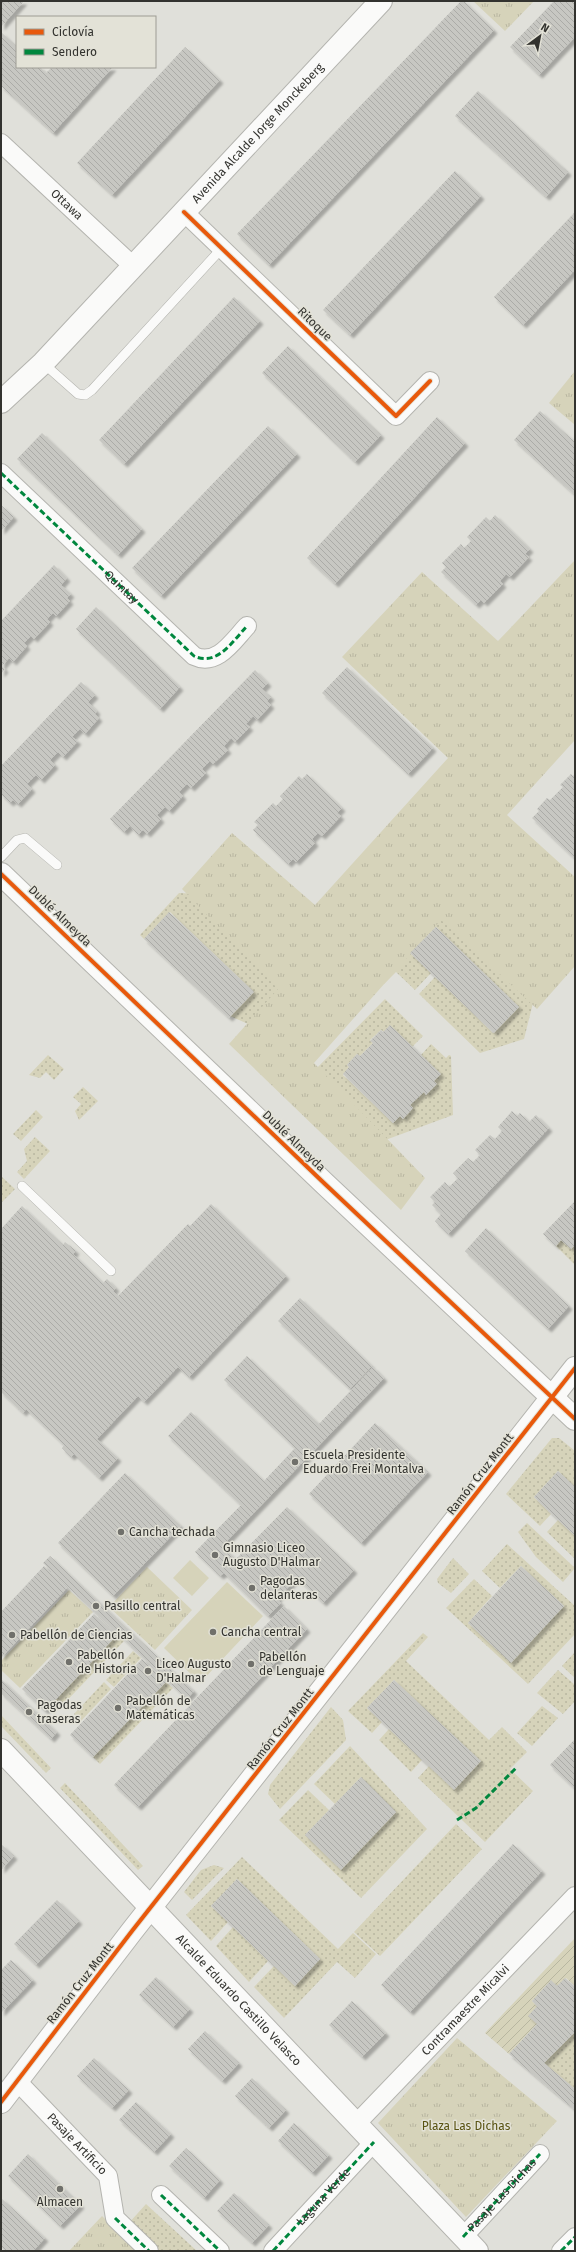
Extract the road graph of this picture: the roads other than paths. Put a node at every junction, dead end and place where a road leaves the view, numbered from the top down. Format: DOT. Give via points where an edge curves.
graph roads {
  1 [pos="381,1"];
  2 [pos="1,143"];
  3 [pos="184,212"];
  4 [pos="222,248"];
  5 [pos="133,266"];
  6 [pos="43,362"];
  7 [pos="430,381"];
  8 [pos="1,402"];
  9 [pos="1,474"];
  10 [pos="247,626"];
  11 [pos="1,857"];
  12 [pos="57,865"];
  13 [pos="1,874"];
  14 [pos="22,1186"];
  15 [pos="111,1271"];
  16 [pos="575,1368"];
  17 [pos="552,1397"];
  18 [pos="575,1419"];
  19 [pos="1,1750"];
  20 [pos="575,1896"];
  21 [pos="151,1908"];
  22 [pos="17,2081"];
  23 [pos="1,2102"];
  24 [pos="356,2124"];
  25 [pos="374,2142"];
  26 [pos="540,2154"];
  27 [pos="161,2195"];
  28 [pos="575,2237"];
  29 [pos="470,2244"];
  30 [pos="149,2251"];
  31 [pos="220,2251"];
  32 [pos="273,2251"];
  33 [pos="561,2251"];
  1 -- 3 [label="main road, Avenida Alcalde Jorge Monckeberg"];
  2 -- 5 [label="street, Ottawa"];
  3 -- 4 [label="street, Ritoque"];
  3 -- 5 [label="main road, Avenida Alcalde Jorge Monckeberg"];
  4 -- 6 [label="lane" via="85,395 78,394"];
  4 -- 7 [label="street, Ritoque" via="396,416"];
  5 -- 6 [label="main road, Avenida Alcalde Jorge Monckeberg"];
  6 -- 8 [label="main road, Avenida Alcalde Jorge Monckeberg"];
  9 -- 10 [label="street, Quintay" via="194,656 205,659 218,656"];
  11 -- 12 [label="lane" via="17,840 25,838"];
  13 -- 17 [label="main road, Dublé Almeyda"];
  14 -- 15 [label="lane"];
  16 -- 17 [label="main road, Ramón Cruz Montt"];
  17 -- 18 [label="main road, Dublé Almeyda"];
  17 -- 21 [label="main road, Ramón Cruz Montt"];
  19 -- 21 [label="main road, Alcalde Eduardo Castillo Velasco"];
  20 -- 24 [label="street, Contramaestre Micalvi"];
  21 -- 22 [label="main road, Ramón Cruz Montt"];
  21 -- 24 [label="main road, Alcalde Eduardo Castillo Velasco"];
  22 -- 23 [label="main road, Ramón Cruz Montt"];
  22 -- 30 [label="street, Pasaje Artificio" via="108,2176 115,2218"];
  24 -- 25 [label="main road, Alcalde Eduardo Castillo Velasco"];
  25 -- 29 [label="main road, Alcalde Eduardo Castillo Velasco"];
  25 -- 32 [label="street, Laguna Verde"];
  26 -- 29 [label="street, Pasaje Las Dichas"];
  27 -- 31 [label="street"];
  28 -- 33 [label="street"];
}
